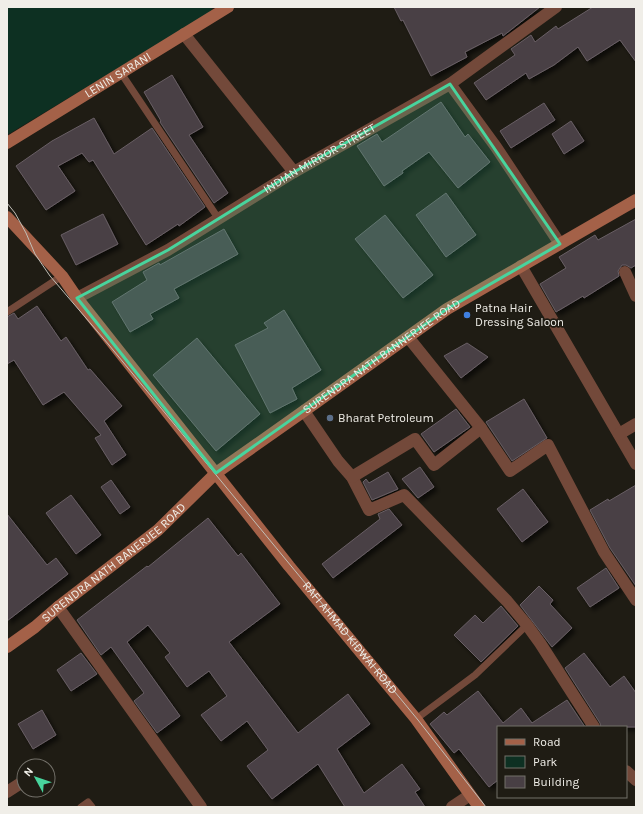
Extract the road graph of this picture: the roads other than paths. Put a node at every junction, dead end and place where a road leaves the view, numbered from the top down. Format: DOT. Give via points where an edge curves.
graph roads {
  1 [pos="228,7"];
  2 [pos="556,7"];
  3 [pos="184,34"];
  4 [pos="121,73"];
  5 [pos="450,84"];
  6 [pos="7,143"];
  7 [pos="294,172"];
  8 [pos="636,200"];
  9 [pos="7,217"];
  10 [pos="218,218"];
  11 [pos="560,244"];
  12 [pos="521,266"];
  13 [pos="625,272"];
  14 [pos="62,276"];
  15 [pos="636,296"];
  16 [pos="77,298"];
  17 [pos="7,312"];
  18 [pos="408,337"];
  19 [pos="304,411"];
  20 [pos="636,424"];
  21 [pos="481,428"];
  22 [pos="619,434"];
  23 [pos="636,464"];
  24 [pos="216,473"];
  25 [pos="352,478"];
  26 [pos="636,600"];
  27 [pos="58,607"];
  28 [pos="527,625"];
  29 [pos="7,647"];
  30 [pos="416,719"];
  31 [pos="593,726"];
  32 [pos="627,772"];
  33 [pos="636,780"];
  34 [pos="16,786"];
  35 [pos="7,792"];
  36 [pos="470,795"];
  37 [pos="82,807"];
  38 [pos="92,807"];
  39 [pos="201,807"];
  40 [pos="452,807"];
  41 [pos="478,807"];
  1 -- 3 [label="main road, LENIN SARANI"];
  2 -- 5 [label="street, INDIAN MIRROR STREET"];
  3 -- 4 [label="main road, LENIN SARANI"];
  3 -- 7 [label="street"];
  4 -- 6 [label="main road, LENIN SARANI"];
  4 -- 10 [label="lane"];
  5 -- 7 [label="street, INDIAN MIRROR STREET"];
  5 -- 11 [label="street" via="496,147"];
  7 -- 10 [label="street, INDIAN MIRROR STREET"];
  8 -- 11 [label="main road, SURENDRA NATH BANNERJEE ROAD"];
  9 -- 14 [label="main road, RAFI AHMAD KIDWAI ROAD"];
  10 -- 16 [label="street, INDIAN MIRROR STREET" via="168,250"];
  11 -- 12 [label="main road, SURENDRA NATH BANNERJEE ROAD"];
  12 -- 18 [label="main road, SURENDRA NATH BANNERJEE ROAD" via="448,309"];
  12 -- 22 [label="street"];
  13 -- 15 [label="street"];
  14 -- 16 [label="main road, RAFI AHMAD KIDWAI ROAD"];
  14 -- 17 [label="lane"];
  16 -- 24 [label="main road, RAFI AHMAD KIDWAI ROAD"];
  18 -- 19 [label="main road, SURENDRA NATH BANNERJEE ROAD"];
  18 -- 21 [label="street"];
  19 -- 24 [label="main road, SURENDRA NATH BANNERJEE ROAD"];
  19 -- 25 [label="street"];
  20 -- 22 [label="street"];
  21 -- 25 [label="street" via="434,466 415,439"];
  21 -- 26 [label="street" via="510,471 548,445 604,552"];
  22 -- 23 [label="street"];
  24 -- 27 [label="main road, SURENDRA NATH BANERJEE ROAD" via="158,530"];
  24 -- 30 [label="main road, RAFI AHMAD KIDWAI ROAD" via="289,566"];
  25 -- 28 [label="street" via="369,510 404,495"];
  27 -- 29 [label="main road, SURENDRA NATH BANERJEE ROAD"];
  27 -- 39 [label="street"];
  28 -- 30 [label="lane" via="475,675"];
  28 -- 31 [label="street"];
  30 -- 36 [label="main road, RAFI AHMAD KIDWAI ROAD"];
  32 -- 33 [label="street"];
  34 -- 35 [label="street"];
  36 -- 40 [label="street"];
  36 -- 41 [label="main road, RAFI AHMAD KIDWAI ROAD"];
  37 -- 38 [label="lane" via="88,802"];
}
